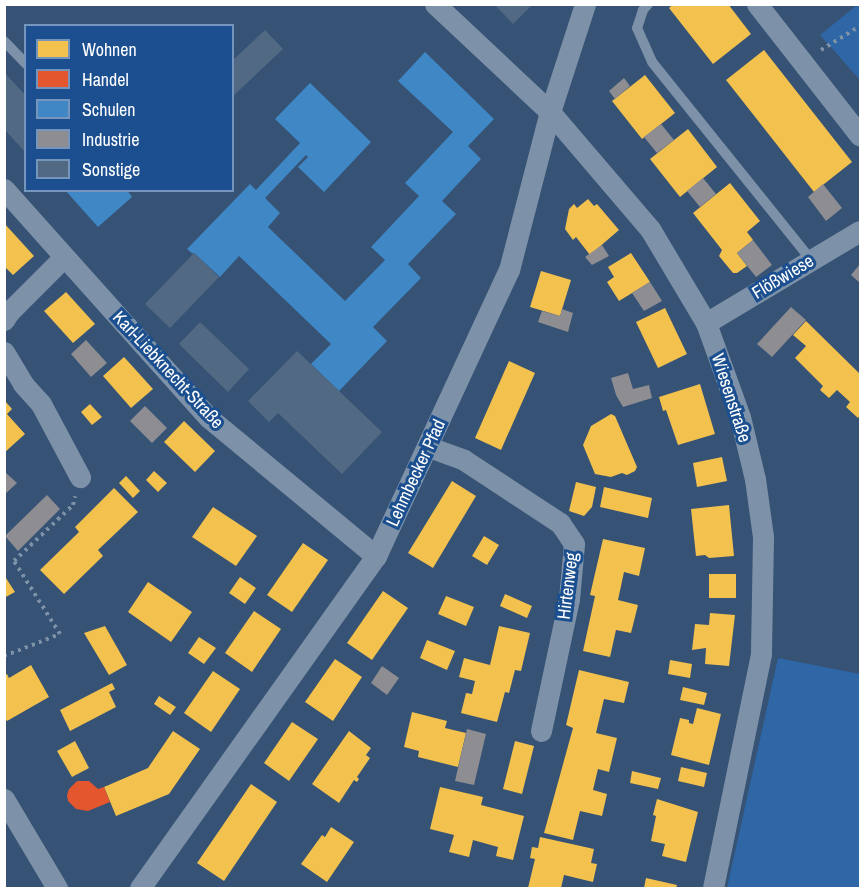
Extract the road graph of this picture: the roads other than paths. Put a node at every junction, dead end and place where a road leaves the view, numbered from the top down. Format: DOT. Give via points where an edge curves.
graph roads {
  1 [pos="435,4"];
  2 [pos="585,4"];
  3 [pos="648,4"];
  4 [pos="757,4"];
  5 [pos="4,41"];
  6 [pos="24,62"];
  7 [pos="550,112"];
  8 [pos="861,136"];
  9 [pos="4,189"];
  10 [pos="861,231"];
  11 [pos="64,257"];
  12 [pos="811,260"];
  13 [pos="4,320"];
  14 [pos="706,323"];
  15 [pos="4,352"];
  16 [pos="429,447"];
  17 [pos="80,477"];
  18 [pos="376,556"];
  19 [pos="541,731"];
  20 [pos="4,799"];
  21 [pos="57,888"];
  22 [pos="140,888"];
  23 [pos="713,888"];
  1 -- 7 [label="street, Wiesenstraße"];
  2 -- 7 [label="street, Lehmbecker Pfad"];
  3 -- 12 [label="lane" via="637,28 652,62"];
  4 -- 8 [label="street"];
  5 -- 6 [label="lane"];
  7 -- 14 [label="street, Wiesenstraße" via="650,229"];
  7 -- 16 [label="street, Lehmbecker Pfad" via="509,270"];
  9 -- 11 [label="street, Karl-Liebknecht-Straße"];
  10 -- 12 [label="street, Flößwiese"];
  11 -- 13 [label="street"];
  11 -- 18 [label="street, Karl-Liebknecht-Straße" via="209,418"];
  12 -- 14 [label="street, Flößwiese"];
  14 -- 23 [label="street, Wiesenstraße" via="740,417 755,479 763,537 761,654"];
  15 -- 17 [label="street" via="23,384 41,404"];
  16 -- 18 [label="street, Lehmbecker Pfad"];
  16 -- 19 [label="street, Hirtenweg" via="465,460 560,523 574,544 568,599"];
  18 -- 22 [label="street, Lehmbecker Pfad"];
  20 -- 21 [label="street"];
}
